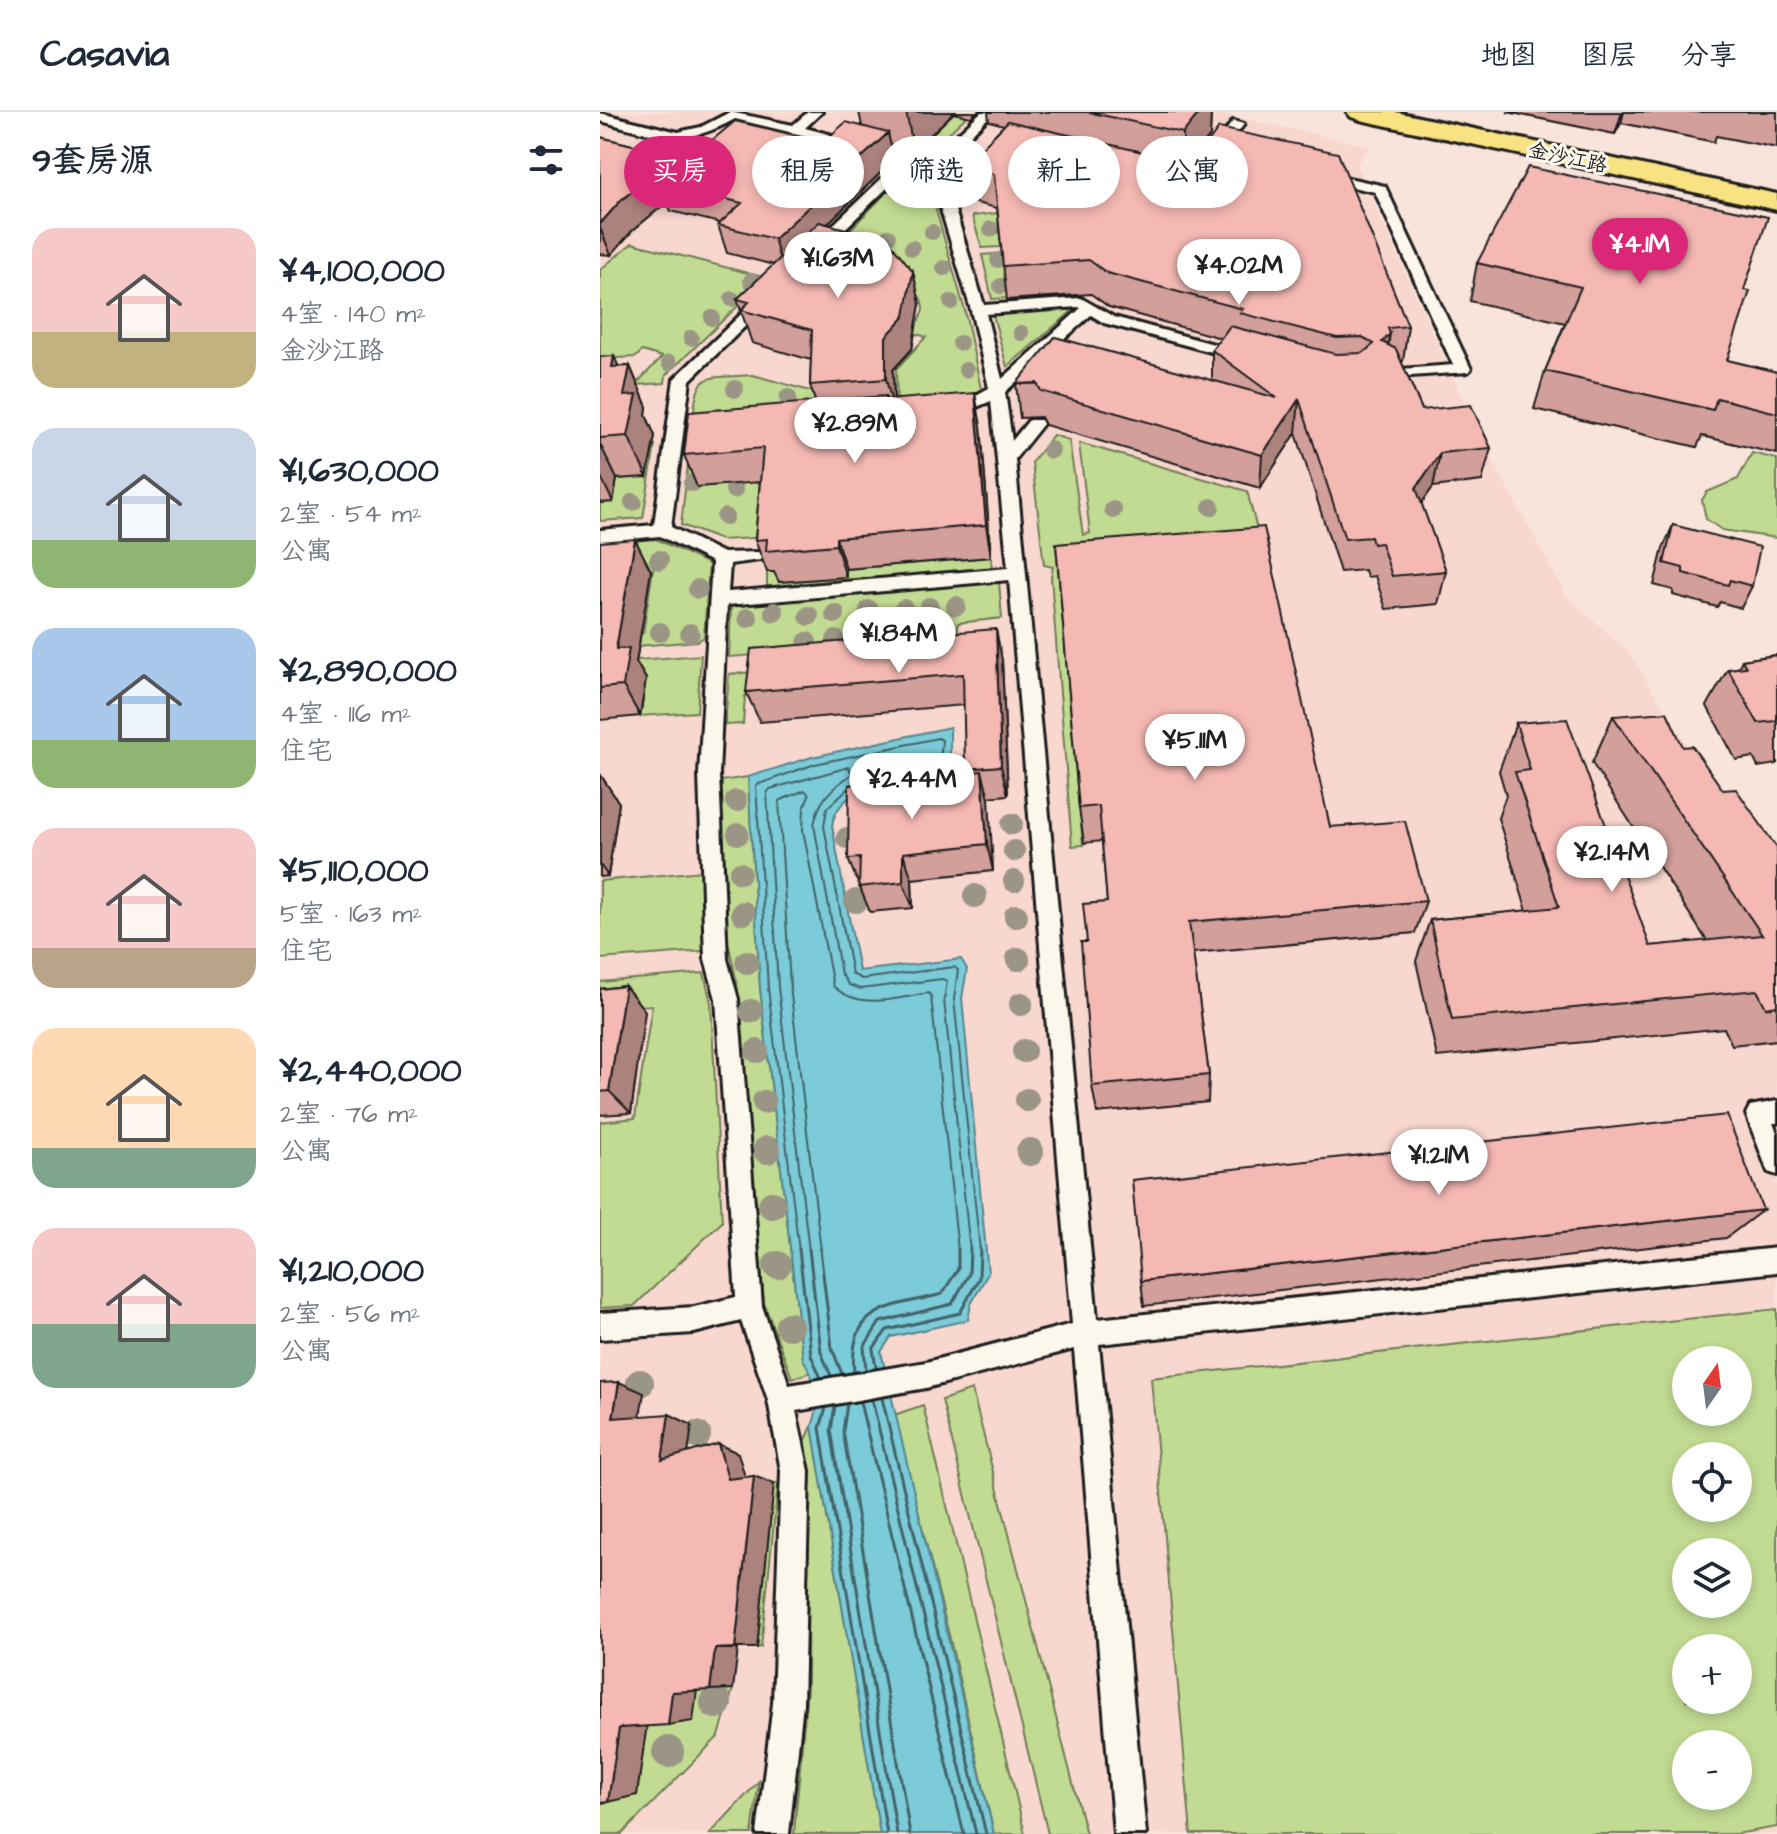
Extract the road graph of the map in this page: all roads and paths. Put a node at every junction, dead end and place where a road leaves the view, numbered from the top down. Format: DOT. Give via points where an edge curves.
graph roads {
  1 [pos="816,112"];
  2 [pos="988,112"];
  3 [pos="1360,112"];
  4 [pos="1437,112"];
  5 [pos="733,114"];
  6 [pos="600,117"];
  7 [pos="1238,124"];
  8 [pos="795,130"];
  9 [pos="970,136"];
  10 [pos="1231,136"];
  11 [pos="880,150"];
  12 [pos="1306,172"];
  13 [pos="1777,183"];
  14 [pos="880,188"];
  15 [pos="1777,202"];
  16 [pos="947,208"];
  17 [pos="801,264"];
  18 [pos="778,286"];
  19 [pos="1090,308"];
  20 [pos="978,310"];
  21 [pos="1259,360"];
  22 [pos="1388,375"];
  23 [pos="997,391"];
  24 [pos="936,417"];
  25 [pos="1035,424"];
  26 [pos="1006,459"];
  27 [pos="662,530"];
  28 [pos="600,536"];
  29 [pos="754,556"];
  30 [pos="721,559"];
  31 [pos="1019,573"];
  32 [pos="719,599"];
  33 [pos="1777,1112"];
  34 [pos="1777,1164"];
  35 [pos="1777,1260"];
  36 [pos="749,1306"];
  37 [pos="600,1326"];
  38 [pos="1085,1333"];
  39 [pos="781,1400"];
  40 [pos="773,1834"];
  41 [pos="1130,1834"];
  1 -- 8 [label="lane"];
  2 -- 9 [label="lane"];
  3 -- 15 [label="main road, 金沙江路"];
  4 -- 13 [label="main road, 金沙江路"];
  5 -- 6 [label="lane" via="705,130 678,136"];
  5 -- 8 [label="lane"];
  7 -- 10 [label="lane"];
  8 -- 11 [label="lane"];
  12 -- 22 [label="lane" via="1380,189 1463,369"];
  14 -- 17 [label="lane"];
  16 -- 20 [label="lane"];
  18 -- 27 [label="lane" via="682,379 682,436"];
  19 -- 20 [label="lane" via="1081,302"];
  19 -- 21 [label="lane" via="1109,320"];
  19 -- 23 [label="lane"];
  20 -- 23 [label="lane"];
  23 -- 24 [label="lane" via="972,407"];
  23 -- 26 [label="lane"];
  25 -- 26 [label="lane"];
  26 -- 31 [label="lane"];
  27 -- 28 [label="lane"];
  27 -- 30 [label="lane"];
  29 -- 30 [label="lane"];
  30 -- 32 [label="lane"];
  31 -- 32 [label="lane"];
  31 -- 38 [label="lane"];
  32 -- 36 [label="lane" via="709,774 716,959 727,999"];
  33 -- 34 [label="lane" via="1758,1114"];
  35 -- 38 [label="lane"];
  36 -- 37 [label="lane" via="694,1320"];
  36 -- 39 [label="lane"];
  38 -- 39 [label="lane" via="895,1381"];
  38 -- 41 [label="lane"];
  39 -- 40 [label="lane" via="795,1471 788,1703"];
}
